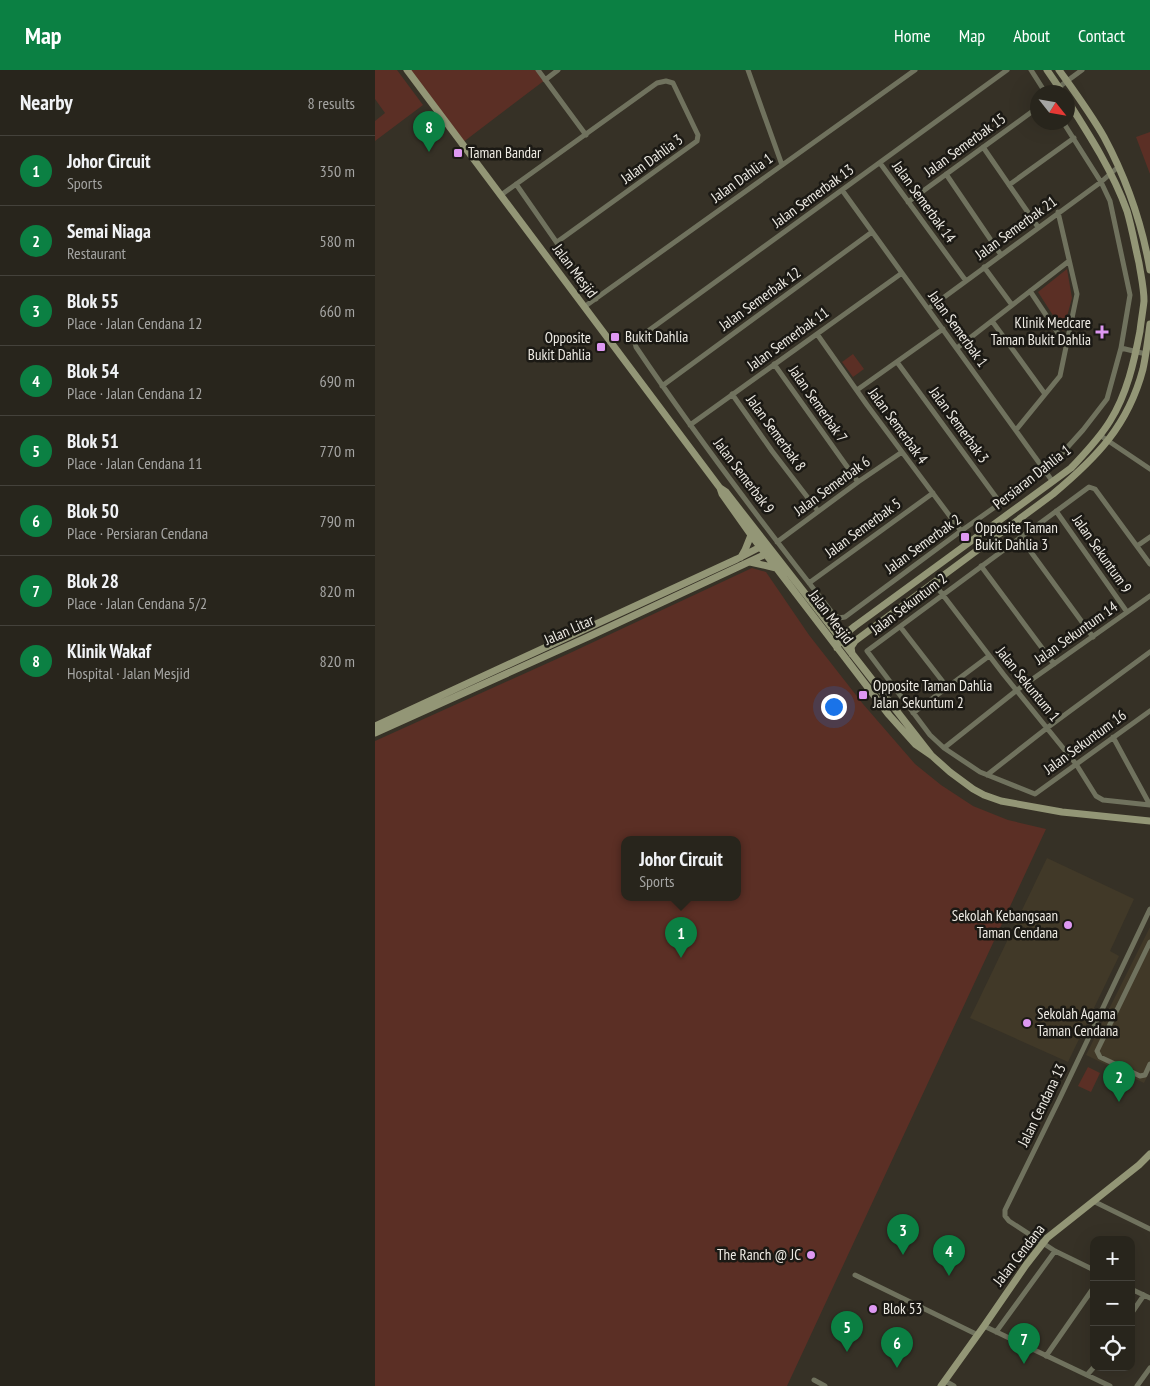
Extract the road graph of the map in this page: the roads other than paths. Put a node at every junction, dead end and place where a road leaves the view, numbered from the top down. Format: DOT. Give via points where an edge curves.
graph roads {
  1 [pos="407,70"];
  2 [pos="538,70"];
  3 [pos="558,70"];
  4 [pos="747,70"];
  5 [pos="915,70"];
  6 [pos="1007,70"];
  7 [pos="1031,70"];
  8 [pos="1047,70"];
  9 [pos="1059,70"];
  10 [pos="1082,70"];
  11 [pos="545,80"];
  12 [pos="1067,81"];
  13 [pos="1041,85"];
  14 [pos="1058,85"];
  15 [pos="1064,85"];
  16 [pos="1075,112"];
  17 [pos="1030,113"];
  18 [pos="1068,130"];
  19 [pos="586,135"];
  20 [pos="1073,138"];
  21 [pos="983,147"];
  22 [pos="880,163"];
  23 [pos="782,165"];
  24 [pos="1118,167"];
  25 [pos="946,174"];
  26 [pos="1110,174"];
  27 [pos="1101,182"];
  28 [pos="516,184"];
  29 [pos="1009,185"];
  30 [pos="842,190"];
  31 [pos="501,196"];
  32 [pos="908,202"];
  33 [pos="1058,212"];
  34 [pos="1038,227"];
  35 [pos="872,232"];
  36 [pos="557,242"];
  37 [pos="1001,255"];
  38 [pos="1069,260"];
  39 [pos="983,268"];
  40 [pos="1150,270"];
  41 [pos="902,273"];
  42 [pos="965,280"];
  43 [pos="1030,291"];
  44 [pos="596,298"];
  45 [pos="1012,305"];
  46 [pos="584,307"];
  47 [pos="928,309"];
  48 [pos="992,321"];
  49 [pos="1150,324"];
  50 [pos="943,329"];
  51 [pos="817,334"];
  52 [pos="635,343"];
  53 [pos="1066,345"];
  54 [pos="957,348"];
  55 [pos="1121,348"];
  56 [pos="1136,351"];
  57 [pos="1146,354"];
  58 [pos="897,362"];
  59 [pos="774,364"];
  60 [pos="662,386"];
  61 [pos="857,390"];
  62 [pos="732,394"];
  63 [pos="1045,394"];
  64 [pos="690,425"];
  65 [pos="1016,430"];
  66 [pos="1101,436"];
  67 [pos="1108,441"];
  68 [pos="902,452"];
  69 [pos="1150,469"];
  70 [pos="1046,471"];
  71 [pos="858,482"];
  72 [pos="1053,482"];
  73 [pos="720,488"];
  74 [pos="933,493"];
  75 [pos="1001,504"];
  76 [pos="1056,510"];
  77 [pos="819,511"];
  78 [pos="961,531"];
  79 [pos="751,535"];
  80 [pos="1020,537"];
  81 [pos="1150,537"];
  82 [pos="777,542"];
  83 [pos="764,545"];
  84 [pos="1137,546"];
  85 [pos="773,551"];
  86 [pos="766,554"];
  87 [pos="741,557"];
  88 [pos="750,562"];
  89 [pos="1150,564"];
  90 [pos="981,566"];
  91 [pos="776,568"];
  92 [pos="933,582"];
  93 [pos="809,583"];
  94 [pos="942,595"];
  95 [pos="1150,596"];
  96 [pos="1127,612"];
  97 [pos="839,618"];
  98 [pos="855,626"];
  99 [pos="902,628"];
  100 [pos="862,636"];
  101 [pos="1093,637"];
  102 [pos="840,638"];
  103 [pos="837,648"];
  104 [pos="1150,652"];
  105 [pos="852,654"];
  106 [pos="989,656"];
  107 [pos="1054,664"];
  108 [pos="947,687"];
  109 [pos="1017,690"];
  110 [pos="1150,711"];
  111 [pos="913,713"];
  112 [pos="375,726"];
  113 [pos="1047,728"];
  114 [pos="375,732"];
  115 [pos="1113,738"];
  116 [pos="944,748"];
  117 [pos="931,755"];
  118 [pos="1077,764"];
  119 [pos="987,775"];
  120 [pos="1035,794"];
  121 [pos="1150,805"];
  122 [pos="1150,821"];
  123 [pos="1150,909"];
  124 [pos="1148,920"];
  125 [pos="1150,942"];
  126 [pos="1150,1064"];
  127 [pos="1150,1154"];
  128 [pos="1093,1201"];
  129 [pos="1150,1229"];
  130 [pos="1042,1243"];
  131 [pos="1055,1251"];
  132 [pos="1090,1268"];
  133 [pos="855,1275"];
  134 [pos="1135,1290"];
  135 [pos="1090,1293"];
  136 [pos="1147,1296"];
  137 [pos="1135,1310"];
  138 [pos="984,1326"];
  139 [pos="996,1332"];
  140 [pos="978,1335"];
  141 [pos="1046,1356"];
  142 [pos="1150,1368"];
  143 [pos="1090,1371"];
  144 [pos="1087,1376"];
  145 [pos="814,1380"];
  146 [pos="943,1384"];
  147 [pos="825,1386"];
  148 [pos="954,1386"];
  149 [pos="1110,1386"];
  150 [pos="1137,1386"];
  1 -- 31 [label="main road, Jalan Mesjid"];
  2 -- 11 [label="street"];
  3 -- 11 [label="street"];
  4 -- 23 [label="street"];
  5 -- 23 [label="street, Jalan Dahlia 1"];
  6 -- 22 [label="street, Jalan Semerbak 13"];
  7 -- 13 [label="street"];
  8 -- 14 [label="main road"];
  9 -- 12 [label="main road"];
  10 -- 12 [label="street"];
  11 -- 19 [label="street"];
  12 -- 15 [label="street"];
  12 -- 24 [label="main road" via="1103,136"];
  16 -- 26 [label="main road, Persiaran Dahlia 1"];
  17 -- 21 [label="street, Jalan Semerbak 15"];
  18 -- 20 [label="street, Jalan Semerbak 2"];
  19 -- 28 [label="street"];
  19 -- 36 [label="street, Jalan Dahlia 3" via="657,83 666,81 674,85 699,137 693,145"];
  20 -- 27 [label="street, Jalan Semerbak 2"];
  20 -- 29 [label="street"];
  21 -- 25 [label="street, Jalan Semerbak 15"];
  21 -- 29 [label="street"];
  22 -- 30 [label="street, Jalan Semerbak 13"];
  22 -- 32 [label="street, Jalan Semerbak 14"];
  23 -- 44 [label="street, Jalan Dahlia 1"];
  24 -- 26 [label="street, Jalan Semerbak 21"];
  24 -- 40 [label="main road" via="1139,221"];
  25 -- 32 [label="street, Jalan Semerbak 15"];
  25 -- 37 [label="street"];
  26 -- 27 [label="street, Jalan Semerbak 21"];
  26 -- 56 [label="main road, Persiaran Dahlia 1" via="1126,211 1143,290"];
  27 -- 33 [label="street, Jalan Semerbak 21"];
  27 -- 55 [label="street, Jalan Semerbak 2" via="1110,201 1130,295"];
  28 -- 31 [label="street"];
  28 -- 36 [label="street"];
  29 -- 34 [label="street"];
  30 -- 35 [label="street, Jalan Semerbak 1"];
  30 -- 52 [label="street, Jalan Semerbak 13"];
  31 -- 46 [label="main road, Jalan Mesjid"];
  32 -- 42 [label="street, Jalan Semerbak 14"];
  33 -- 34 [label="street, Jalan Semerbak 21"];
  33 -- 38 [label="street"];
  34 -- 37 [label="street, Jalan Semerbak 21"];
  35 -- 41 [label="street, Jalan Semerbak 1"];
  35 -- 60 [label="street, Jalan Semerbak 12"];
  36 -- 44 [label="street"];
  37 -- 39 [label="street, Jalan Semerbak 21"];
  38 -- 43 [label="street"];
  38 -- 53 [label="street" via="1077,294"];
  39 -- 42 [label="street, Jalan Semerbak 21"];
  39 -- 45 [label="street"];
  41 -- 47 [label="street, Jalan Semerbak 1"];
  41 -- 51 [label="street, Jalan Semerbak 11"];
  42 -- 47 [label="street, Jalan Semerbak 21"];
  43 -- 45 [label="street"];
  43 -- 53 [label="street"];
  44 -- 46 [label="street, Jalan Dahlia 1"];
  45 -- 48 [label="street"];
  46 -- 73 [label="main road, Jalan Mesjid"];
  47 -- 50 [label="street, Jalan Semerbak 1"];
  48 -- 54 [label="street"];
  48 -- 63 [label="street"];
  49 -- 57 [label="main road, Persiaran Dahlia 1"];
  50 -- 54 [label="street, Jalan Semerbak 1"];
  50 -- 58 [label="street"];
  51 -- 59 [label="street, Jalan Semerbak 11"];
  51 -- 61 [label="street, Jalan Semerbak 4"];
  52 -- 60 [label="street, Jalan Semerbak 9"];
  53 -- 63 [label="street" via="1060,376"];
  54 -- 65 [label="street, Jalan Semerbak 1"];
  55 -- 56 [label="street"];
  55 -- 70 [label="street, Jalan Semerbak 2" via="1107,399"];
  56 -- 57 [label="street"];
  56 -- 66 [label="main road, Persiaran Dahlia 1" via="1122,398"];
  57 -- 67 [label="main road, Persiaran Dahlia 1" via="1128,410"];
  58 -- 61 [label="street"];
  58 -- 75 [label="street, Jalan Semerbak 3"];
  59 -- 62 [label="street, Jalan Semerbak 11"];
  59 -- 71 [label="street, Jalan Semerbak 7"];
  60 -- 64 [label="street, Jalan Semerbak 9"];
  61 -- 68 [label="street, Jalan Semerbak 4"];
  62 -- 64 [label="street, Jalan Semerbak 11"];
  62 -- 77 [label="street, Jalan Semerbak 8"];
  63 -- 65 [label="street"];
  64 -- 82 [label="street, Jalan Semerbak 9"];
  65 -- 70 [label="street, Jalan Semerbak 1"];
  66 -- 67 [label="street"];
  66 -- 72 [label="main road, Persiaran Dahlia 1"];
  67 -- 69 [label="street"];
  67 -- 92 [label="main road, Persiaran Dahlia 1" via="1079,473 1053,494"];
  68 -- 71 [label="street, Jalan Semerbak 6"];
  68 -- 74 [label="street, Jalan Semerbak 4"];
  70 -- 72 [label="street, Jalan Semerbak 1"];
  70 -- 75 [label="street, Jalan Semerbak 2"];
  71 -- 77 [label="street, Jalan Semerbak 6"];
  72 -- 98 [label="main road, Persiaran Dahlia 1"];
  73 -- 79 [label="main road, Jalan Mesjid"];
  73 -- 83 [label="main road, Jalan Mesjid"];
  74 -- 78 [label="street, Jalan Semerbak 4"];
  74 -- 93 [label="street, Jalan Semerbak 5"];
  75 -- 78 [label="street, Jalan Semerbak 2"];
  76 -- 80 [label="street, Jalan Sekuntum 2"];
  76 -- 84 [label="street, Jalan Sekuntum 2" via="1093,487"];
  76 -- 96 [label="street, Jalan Sekuntum 9"];
  77 -- 82 [label="street, Jalan Semerbak 6"];
  78 -- 97 [label="street, Jalan Semerbak 2" via="845,618"];
  79 -- 83 [label="main road, Jalan Mesjid"];
  79 -- 87 [label="main road"];
  80 -- 90 [label="street, Jalan Sekuntum 2"];
  80 -- 101 [label="street"];
  81 -- 84 [label="street"];
  82 -- 93 [label="street, Jalan Semerbak 9"];
  83 -- 85 [label="main road, Jalan Mesjid"];
  83 -- 86 [label="main road, Jalan Mesjid"];
  83 -- 87 [label="main road, Jalan Litar"];
  84 -- 89 [label="street"];
  85 -- 86 [label="main road, Jalan Litar"];
  85 -- 102 [label="main road, Jalan Mesjid"];
  86 -- 88 [label="main road, Jalan Litar"];
  86 -- 91 [label="main road, Jalan Mesjid"];
  87 -- 112 [label="main road, Jalan Litar"];
  88 -- 91 [label="main road"];
  88 -- 114 [label="main road, Jalan Litar"];
  90 -- 94 [label="street, Jalan Sekuntum 2"];
  90 -- 107 [label="street"];
  91 -- 103 [label="main road, Jalan Mesjid"];
  92 -- 94 [label="street, Jalan Sekuntum 1"];
  92 -- 100 [label="main road, Persiaran Dahlia 1"];
  93 -- 97 [label="street, Jalan Semerbak 9"];
  94 -- 106 [label="street, Jalan Sekuntum 1"];
  94 -- 111 [label="street, Jalan Sekuntum 2" via="867,651"];
  95 -- 96 [label="street, Jalan Sekuntum 14"];
  96 -- 101 [label="street, Jalan Sekuntum 14"];
  98 -- 100 [label="main road" via="853,633"];
  98 -- 102 [label="main road, Persiaran Dahlia 1"];
  99 -- 108 [label="street"];
  100 -- 105 [label="main road, Persiaran Dahlia 1" via="852,643"];
  101 -- 107 [label="street, Jalan Sekuntum 14"];
  102 -- 103 [label="main road"];
  102 -- 105 [label="main road, Jalan Mesjid"];
  103 -- 117 [label="main road, Jalan Mesjid" via="889,715 915,744"];
  104 -- 113 [label="street"];
  105 -- 117 [label="main road, Jalan Mesjid"];
  106 -- 108 [label="street"];
  106 -- 109 [label="street, Jalan Sekuntum 1"];
  107 -- 109 [label="street, Jalan Sekuntum 14"];
  108 -- 111 [label="street"];
  109 -- 113 [label="street, Jalan Sekuntum 1"];
  109 -- 116 [label="street, Jalan Sekuntum 14"];
  110 -- 115 [label="street, Jalan Sekuntum 16"];
  111 -- 116 [label="street, Jalan Sekuntum 2"];
  113 -- 118 [label="street, Jalan Sekuntum 1"];
  113 -- 119 [label="street"];
  115 -- 118 [label="street, Jalan Sekuntum 16"];
  115 -- 121 [label="street"];
  116 -- 119 [label="street, Jalan Sekuntum 2"];
  117 -- 122 [label="main road, Jalan Mesjid" via="973,789 1001,801 1062,812"];
  118 -- 120 [label="street, Jalan Sekuntum 16"];
  118 -- 121 [label="street, Jalan Sekuntum 1" via="1096,796 1103,800"];
  119 -- 120 [label="street, Jalan Sekuntum 2"];
  123 -- 124 [label="street, Jalan Cendana 13"];
  124 -- 130 [label="street, Jalan Cendana 13" via="1005,1210 1009,1222"];
  125 -- 126 [label="street" via="1097,1051 1100,1057 1140,1076 1145,1075"];
  127 -- 128 [label="main road, Jalan Cendana"];
  128 -- 129 [label="street"];
  128 -- 130 [label="main road, Jalan Cendana"];
  130 -- 131 [label="street, Jalan Cendana 13"];
  130 -- 138 [label="main road, Jalan Cendana"];
  131 -- 132 [label="street, Jalan Cendana 13"];
  131 -- 139 [label="street"];
  133 -- 140 [label="street"];
  134 -- 136 [label="street"];
  135 -- 141 [label="street"];
  136 -- 137 [label="street"];
  138 -- 139 [label="street"];
  138 -- 140 [label="main road, Jalan Cendana"];
  139 -- 141 [label="street"];
  140 -- 146 [label="main road, Jalan Cendana"];
  141 -- 144 [label="street"];
  142 -- 150 [label="street"];
  143 -- 144 [label="street"];
  144 -- 149 [label="street"];
  145 -- 147 [label="street"];
  146 -- 148 [label="street"];
}
